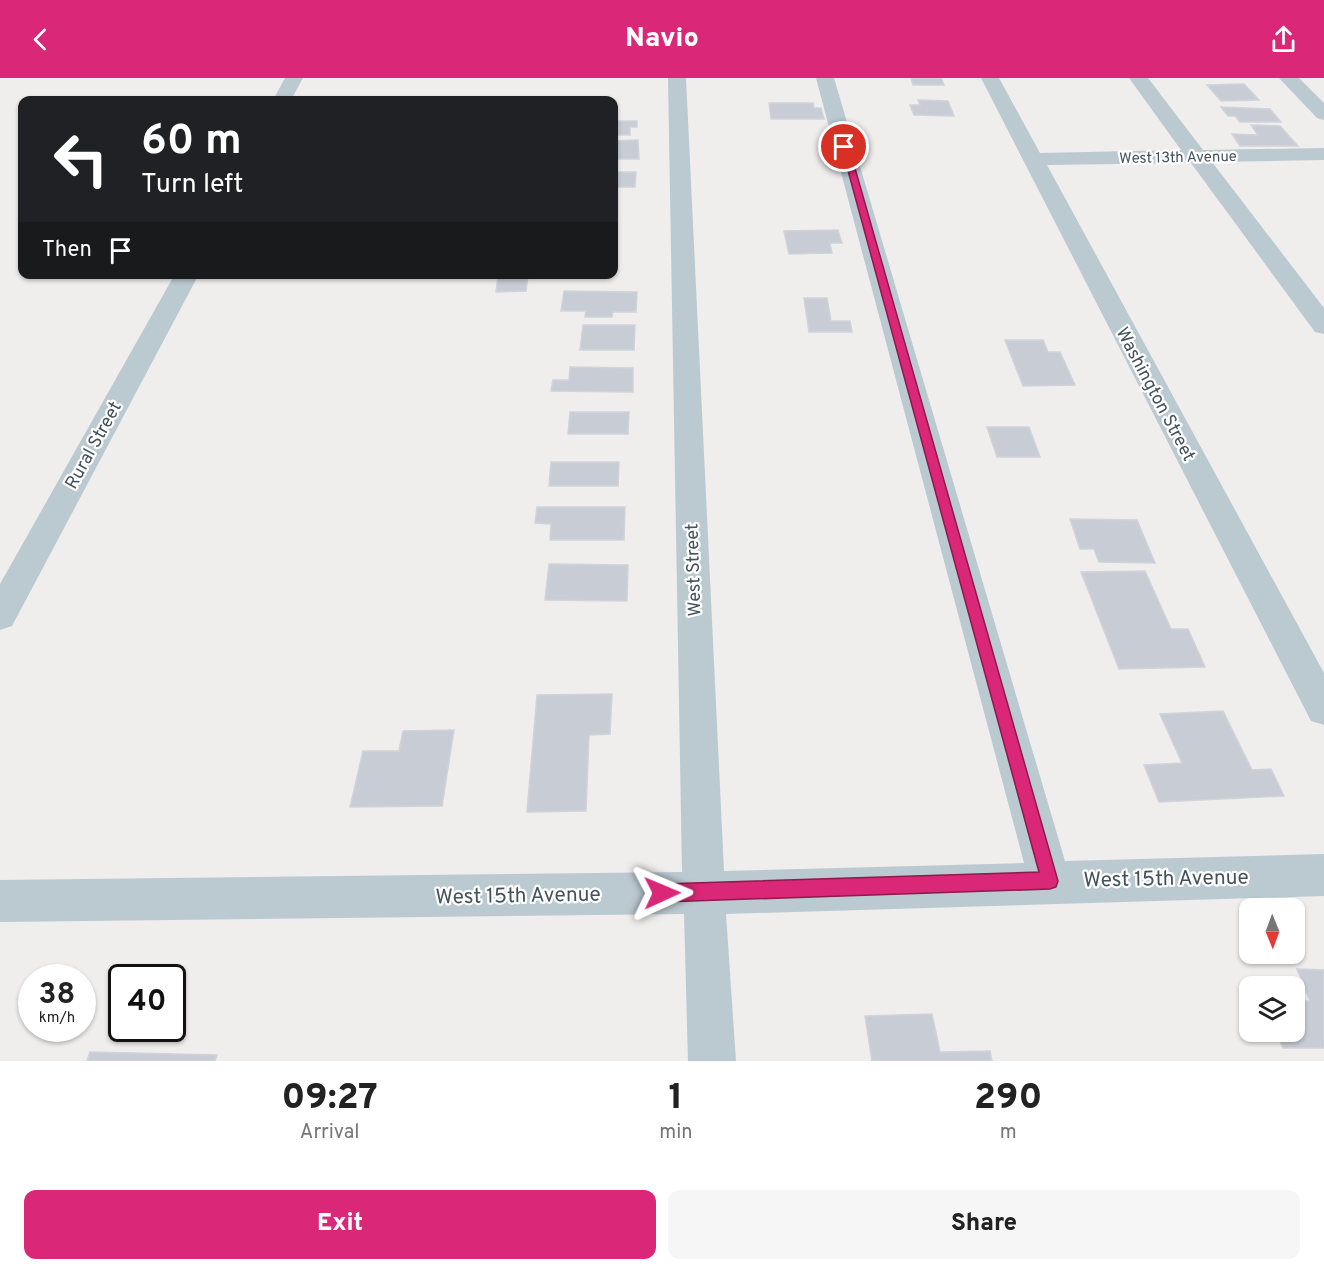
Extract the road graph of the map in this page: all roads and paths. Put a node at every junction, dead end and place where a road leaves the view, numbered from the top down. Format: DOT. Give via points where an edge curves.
graph roads {
  1 [pos="294,78"];
  2 [pos="678,78"];
  3 [pos="825,78"];
  4 [pos="990,78"];
  5 [pos="1138,78"];
  6 [pos="1288,78"];
  7 [pos="284,96"];
  8 [pos="1324,114"];
  9 [pos="1324,154"];
  10 [pos="1197,158"];
  11 [pos="1031,159"];
  12 [pos="184,279"];
  13 [pos="1324,326"];
  14 [pos="0,616"];
  15 [pos="1324,709"];
  16 [pos="1324,875"];
  17 [pos="1050,881"];
  18 [pos="704,893"];
  19 [pos="0,901"];
  20 [pos="712,1061"];
  1 -- 7 [label="street"];
  2 -- 18 [label="street, West Street"];
  3 -- 17 [label="street"];
  4 -- 11 [label="street, Washington Street"];
  5 -- 10 [label="street"];
  6 -- 8 [label="street"];
  9 -- 10 [label="street, West 13th Avenue"];
  10 -- 11 [label="street, West 13th Avenue"];
  10 -- 13 [label="street"];
  11 -- 15 [label="street, Washington Street"];
  12 -- 14 [label="street, Rural Street"];
  16 -- 17 [label="street, West 15th Avenue"];
  17 -- 18 [label="street, West 15th Avenue"];
  18 -- 19 [label="street, West 15th Avenue"];
  18 -- 20 [label="street, West Street"];
}
